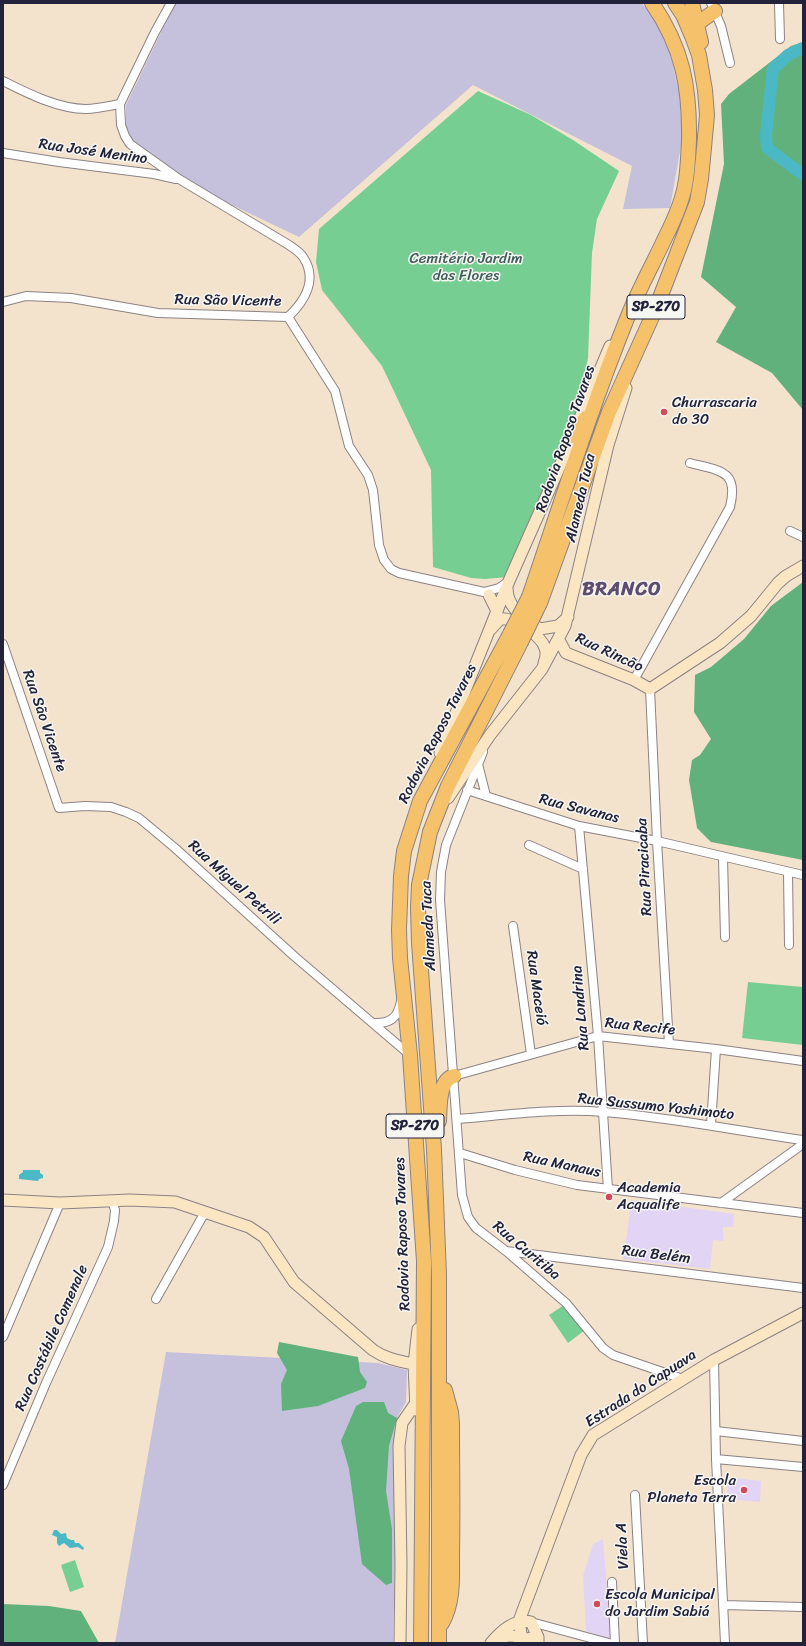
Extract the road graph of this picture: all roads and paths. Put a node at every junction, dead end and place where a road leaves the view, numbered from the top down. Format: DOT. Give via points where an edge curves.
graph roads {
  1 [pos="171,3"];
  2 [pos="652,3"];
  3 [pos="675,3"];
  4 [pos="692,3"];
  5 [pos="779,3"];
  6 [pos="713,7"];
  7 [pos="698,23"];
  8 [pos="780,39"];
  9 [pos="730,63"];
  10 [pos="3,81"];
  11 [pos="705,90"];
  12 [pos="120,104"];
  13 [pos="3,153"];
  14 [pos="179,179"];
  15 [pos="3,302"];
  16 [pos="629,315"];
  17 [pos="288,317"];
  18 [pos="635,357"];
  19 [pos="595,406"];
  20 [pos="572,436"];
  21 [pos="690,463"];
  22 [pos="790,531"];
  23 [pos="803,537"];
  24 [pos="803,566"];
  25 [pos="508,584"];
  26 [pos="487,593"];
  27 [pos="534,600"];
  28 [pos="499,607"];
  29 [pos="516,610"];
  30 [pos="568,617"];
  31 [pos="540,629"];
  32 [pos="490,631"];
  33 [pos="558,643"];
  34 [pos="3,644"];
  35 [pos="566,653"];
  36 [pos="549,657"];
  37 [pos="542,669"];
  38 [pos="634,680"];
  39 [pos="650,689"];
  40 [pos="490,735"];
  41 [pos="478,764"];
  42 [pos="467,790"];
  43 [pos="486,796"];
  44 [pos="420,801"];
  45 [pos="59,808"];
  46 [pos="579,826"];
  47 [pos="430,832"];
  48 [pos="657,841"];
  49 [pos="529,845"];
  50 [pos="723,858"];
  51 [pos="583,870"];
  52 [pos="788,873"];
  53 [pos="803,875"];
  54 [pos="513,926"];
  55 [pos="725,937"];
  56 [pos="789,945"];
  57 [pos="404,989"];
  58 [pos="373,1023"];
  59 [pos="598,1036"];
  60 [pos="669,1044"];
  61 [pos="716,1049"];
  62 [pos="531,1054"];
  63 [pos="410,1055"];
  64 [pos="803,1061"];
  65 [pos="454,1076"];
  66 [pos="604,1112"];
  67 [pos="457,1119"];
  68 [pos="711,1125"];
  69 [pos="803,1140"];
  70 [pos="803,1144"];
  71 [pos="434,1149"];
  72 [pos="460,1153"];
  73 [pos="608,1188"];
  74 [pos="3,1200"];
  75 [pos="112,1201"];
  76 [pos="60,1203"];
  77 [pos="721,1203"];
  78 [pos="206,1212"];
  79 [pos="803,1213"];
  80 [pos="506,1251"];
  81 [pos="424,1261"];
  82 [pos="803,1288"];
  83 [pos="156,1299"];
  84 [pos="803,1313"];
  85 [pos="3,1337"];
  86 [pos="714,1360"];
  87 [pos="414,1364"];
  88 [pos="683,1379"];
  89 [pos="415,1404"];
  90 [pos="716,1431"];
  91 [pos="803,1441"];
  92 [pos="716,1459"];
  93 [pos="803,1467"];
  94 [pos="3,1485"];
  95 [pos="422,1492"];
  96 [pos="635,1495"];
  97 [pos="612,1582"];
  98 [pos="723,1605"];
  99 [pos="525,1607"];
  100 [pos="803,1607"];
  101 [pos="531,1622"];
  102 [pos="515,1624"];
  103 [pos="554,1628"];
  104 [pos="538,1640"];
  105 [pos="524,1641"];
  106 [pos="400,1643"];
  107 [pos="421,1643"];
  108 [pos="439,1643"];
  109 [pos="491,1643"];
  110 [pos="609,1643"];
  111 [pos="615,1643"];
  112 [pos="642,1643"];
  113 [pos="725,1643"];
  1 -- 12 [label="street"];
  2 -- 16 [label="highway, Rodovia Raposo Tavares / SP-270" via="664,20 682,66 688,96 688,158 685,186 676,216"];
  3 -- 11 [label="highway, Rodovia Raposo Tavares / SP-270" via="683,15 699,55"];
  4 -- 7 [label="highway"];
  5 -- 8 [label="street"];
  6 -- 7 [label="highway"];
  6 -- 9 [label="street"];
  7 -- 11 [label="highway"];
  10 -- 12 [label="street" via="34,96 73,108 86,109"];
  11 -- 18 [label="highway, Rodovia Raposo Tavares / SP-270" via="707,115 697,202"];
  12 -- 14 [label="street, Rua São Vicente" via="121,125 130,144"];
  13 -- 14 [label="street, Rua José Menino"];
  14 -- 17 [label="street, Rua São Vicente" via="303,256 310,273 309,288 298,308"];
  15 -- 17 [label="street, Rua São Vicente" via="26,296 71,298 158,313"];
  16 -- 19 [label="highway, Rodovia Raposo Tavares / SP-270"];
  16 -- 20 [label="street" via="608,350"];
  17 -- 26 [label="street" via="335,391 349,446 368,475 373,490 379,545 384,560 391,569 400,573"];
  18 -- 27 [label="highway, Rodovia Raposo Tavares / SP-270" via="609,412"];
  18 -- 30 [label="street, Alameda Tuca" via="608,445"];
  19 -- 20 [label="highway"];
  19 -- 27 [label="highway, Rodovia Raposo Tavares / SP-270"];
  20 -- 25 [label="street"];
  21 -- 38 [label="street" via="726,475 732,482 733,495 730,507"];
  22 -- 23 [label="street"];
  24 -- 39 [label="street" via="778,583 751,616 720,643"];
  25 -- 26 [label="street"];
  25 -- 28 [label="street"];
  25 -- 29 [label="street" via="508,596"];
  26 -- 28 [label="street"];
  27 -- 44 [label="highway, Rodovia Raposo Tavares / SP-270, bridge" via="510,634"];
  27 -- 47 [label="highway, Rodovia Raposo Tavares / SP-270, bridge" via="521,642 448,786"];
  28 -- 29 [label="street"];
  28 -- 32 [label="street"];
  29 -- 31 [label="street"];
  30 -- 31 [label="street" via="558,626"];
  30 -- 33 [label="street, Alameda Tuca"];
  31 -- 33 [label="street"];
  32 -- 37 [label="street" via="497,621 507,619 515,621 533,634 546,648"];
  32 -- 44 [label="street"];
  33 -- 35 [label="street"];
  33 -- 36 [label="street, Alameda Tuca"];
  34 -- 45 [label="street, Rua São Vicente"];
  35 -- 36 [label="street"];
  35 -- 38 [label="street, Rua Rincão"];
  36 -- 37 [label="street, Alameda Tuca"];
  37 -- 40 [label="street, Alameda Tuca"];
  38 -- 39 [label="street, Rua Rincão"];
  39 -- 48 [label="street, Rua Piracicaba"];
  40 -- 41 [label="street, Alameda Tuca"];
  40 -- 47 [label="street, Alameda Tuca" via="448,798"];
  41 -- 42 [label="street, Alameda Tuca"];
  41 -- 43 [label="street"];
  42 -- 43 [label="street, Rua Savanas"];
  42 -- 65 [label="street, Alameda Tuca" via="446,845 440,900"];
  43 -- 46 [label="street, Rua Savanas"];
  44 -- 57 [label="highway, Rodovia Raposo Tavares / SP-270" via="404,851 401,876 398,930"];
  45 -- 58 [label="street, Rua Miguel Petrili" via="111,807 139,818"];
  46 -- 48 [label="street, Rua Savanas"];
  46 -- 51 [label="street, Rua Londrina"];
  47 -- 71 [label="highway, Rodovia Raposo Tavares / SP-270" via="420,878 418,907"];
  48 -- 50 [label="street, Rua Savanas"];
  48 -- 60 [label="street, Rua Piracicaba"];
  49 -- 51 [label="street"];
  50 -- 52 [label="street, Rua Savanas"];
  50 -- 55 [label="street"];
  51 -- 59 [label="street, Rua Londrina"];
  52 -- 53 [label="street, Rua Savanas"];
  52 -- 56 [label="street"];
  54 -- 62 [label="street, Rua Maceió"];
  57 -- 58 [label="street" via="400,1010 395,1016 384,1024"];
  57 -- 63 [label="highway, Rodovia Raposo Tavares / SP-270"];
  58 -- 63 [label="street, Rua Miguel Petrili"];
  59 -- 60 [label="street, Rua Recife"];
  59 -- 62 [label="street, Rua Recife"];
  59 -- 66 [label="street, Rua Londrina"];
  60 -- 61 [label="street, Rua Recife"];
  61 -- 64 [label="street, Rua Recife"];
  61 -- 68 [label="street"];
  62 -- 65 [label="street, Rua Recife"];
  63 -- 81 [label="highway, Rodovia Raposo Tavares / SP-270"];
  65 -- 67 [label="street, Rua Curitiba"];
  65 -- 71 [label="highway" via="449,1077 444,1084"];
  66 -- 67 [label="street, Rua Sussumo Yoshimoto" via="570,1111"];
  66 -- 68 [label="street, Rua Sussumo Yoshimoto"];
  66 -- 73 [label="street, Rua Londrina"];
  67 -- 72 [label="street, Rua Curitiba"];
  68 -- 69 [label="street, Rua Sussumo Yoshimoto"];
  70 -- 77 [label="street"];
  71 -- 108 [label="highway, Rodovia Raposo Tavares / SP-270" via="439,1274"];
  72 -- 73 [label="street, Rua Manaus" via="577,1185"];
  72 -- 80 [label="street, Rua Curitiba" via="462,1195 468,1217 476,1228"];
  73 -- 77 [label="street, Rua Manaus"];
  74 -- 76 [label="street"];
  75 -- 76 [label="street"];
  75 -- 78 [label="street" via="175,1202"];
  75 -- 94 [label="street, Rua Costábile Comenale" via="115,1210 108,1247"];
  76 -- 85 [label="street"];
  77 -- 79 [label="street, Rua Manaus"];
  78 -- 83 [label="street"];
  78 -- 87 [label="street" via="249,1226 259,1233 294,1282 373,1350 383,1357"];
  80 -- 82 [label="street, Rua Belém"];
  80 -- 88 [label="street, Rua Curitiba" via="566,1303 608,1353"];
  81 -- 87 [label="street"];
  81 -- 95 [label="highway, Rodovia Raposo Tavares / SP-270"];
  84 -- 86 [label="street, Estrada do Capuava"];
  86 -- 88 [label="street, Estrada do Capuava"];
  86 -- 90 [label="street"];
  87 -- 89 [label="street"];
  88 -- 99 [label="street, Estrada do Capuava" via="598,1432 588,1443"];
  89 -- 95 [label="street"];
  89 -- 106 [label="street" via="402,1423 399,1446"];
  90 -- 91 [label="street"];
  90 -- 92 [label="street"];
  92 -- 93 [label="street"];
  92 -- 98 [label="street"];
  95 -- 107 [label="highway, Rodovia Raposo Tavares / SP-270"];
  96 -- 112 [label="street, Viela A"];
  97 -- 111 [label="street"];
  98 -- 100 [label="street"];
  98 -- 113 [label="street"];
  99 -- 101 [label="street"];
  99 -- 102 [label="street, Estrada do Capuava"];
  101 -- 102 [label="street"];
  101 -- 103 [label="street"];
  101 -- 104 [label="street"];
  102 -- 105 [label="street"];
  102 -- 109 [label="street" via="503,1630"];
  103 -- 104 [label="street"];
  103 -- 110 [label="street"];
  104 -- 105 [label="street"];
  105 -- 109 [label="street" via="504,1636"];
}
